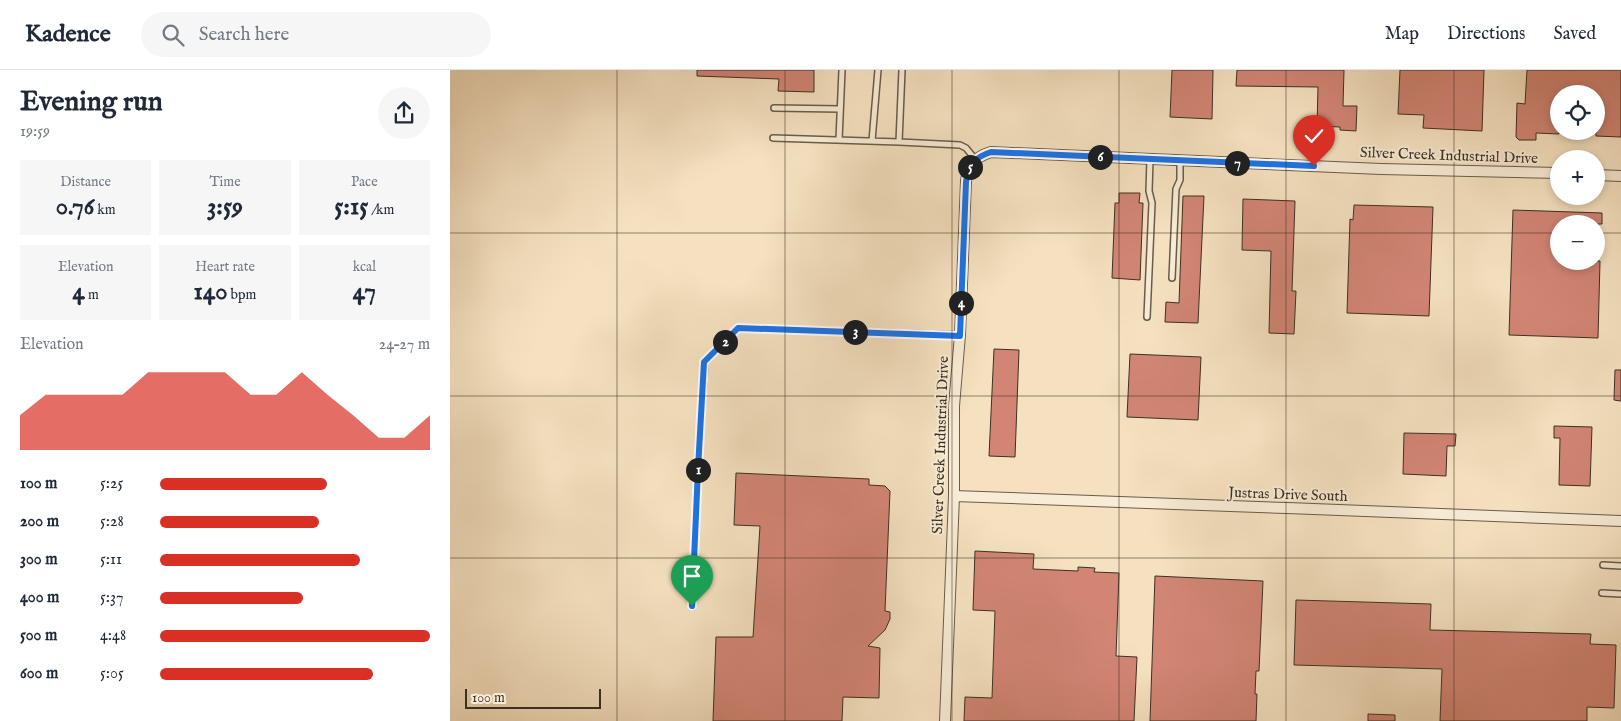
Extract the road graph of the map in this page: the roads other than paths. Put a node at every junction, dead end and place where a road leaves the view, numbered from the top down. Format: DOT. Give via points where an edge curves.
graph roads {
  1 [pos="842,70"];
  2 [pos="878,70"];
  3 [pos="902,70"];
  4 [pos="774,108"];
  5 [pos="840,109"];
  6 [pos="773,138"];
  7 [pos="839,140"];
  8 [pos="872,141"];
  9 [pos="899,142"];
  10 [pos="975,159"];
  11 [pos="1150,159"];
  12 [pos="1180,160"];
  13 [pos="1550,173"];
  14 [pos="1605,175"];
  15 [pos="1621,176"];
  16 [pos="1172,278"];
  17 [pos="1147,317"];
  18 [pos="960,336"];
  19 [pos="954,496"];
  20 [pos="1621,521"];
  21 [pos="1603,565"];
  22 [pos="1621,566"];
  23 [pos="1602,593"];
  24 [pos="1621,594"];
  25 [pos="692,606"];
  26 [pos="945,721"];
  1 -- 5 [label="lane"];
  2 -- 8 [label="lane"];
  3 -- 9 [label="lane"];
  4 -- 5 [label="lane"];
  5 -- 7 [label="lane"];
  6 -- 7 [label="lane"];
  7 -- 8 [label="lane"];
  8 -- 9 [label="lane"];
  9 -- 10 [label="lane" via="960,146"];
  10 -- 11 [label="street, Silver Creek Industrial Drive" via="991,152"];
  10 -- 18 [label="street, Silver Creek Industrial Drive" via="967,172 966,182"];
  11 -- 12 [label="street, Silver Creek Industrial Drive"];
  11 -- 17 [label="lane" via="1152,203"];
  12 -- 13 [label="street, Silver Creek Industrial Drive"];
  12 -- 16 [label="lane"];
  14 -- 15 [label="street"];
  18 -- 19 [label="street, Silver Creek Industrial Drive" via="954,406"];
  18 -- 25 [label="lane" via="738,328 704,362"];
  19 -- 20 [label="street, Justras Drive South"];
  19 -- 26 [label="street, Silver Creek Industrial Drive"];
  21 -- 22 [label="lane"];
  23 -- 24 [label="lane"];
}
